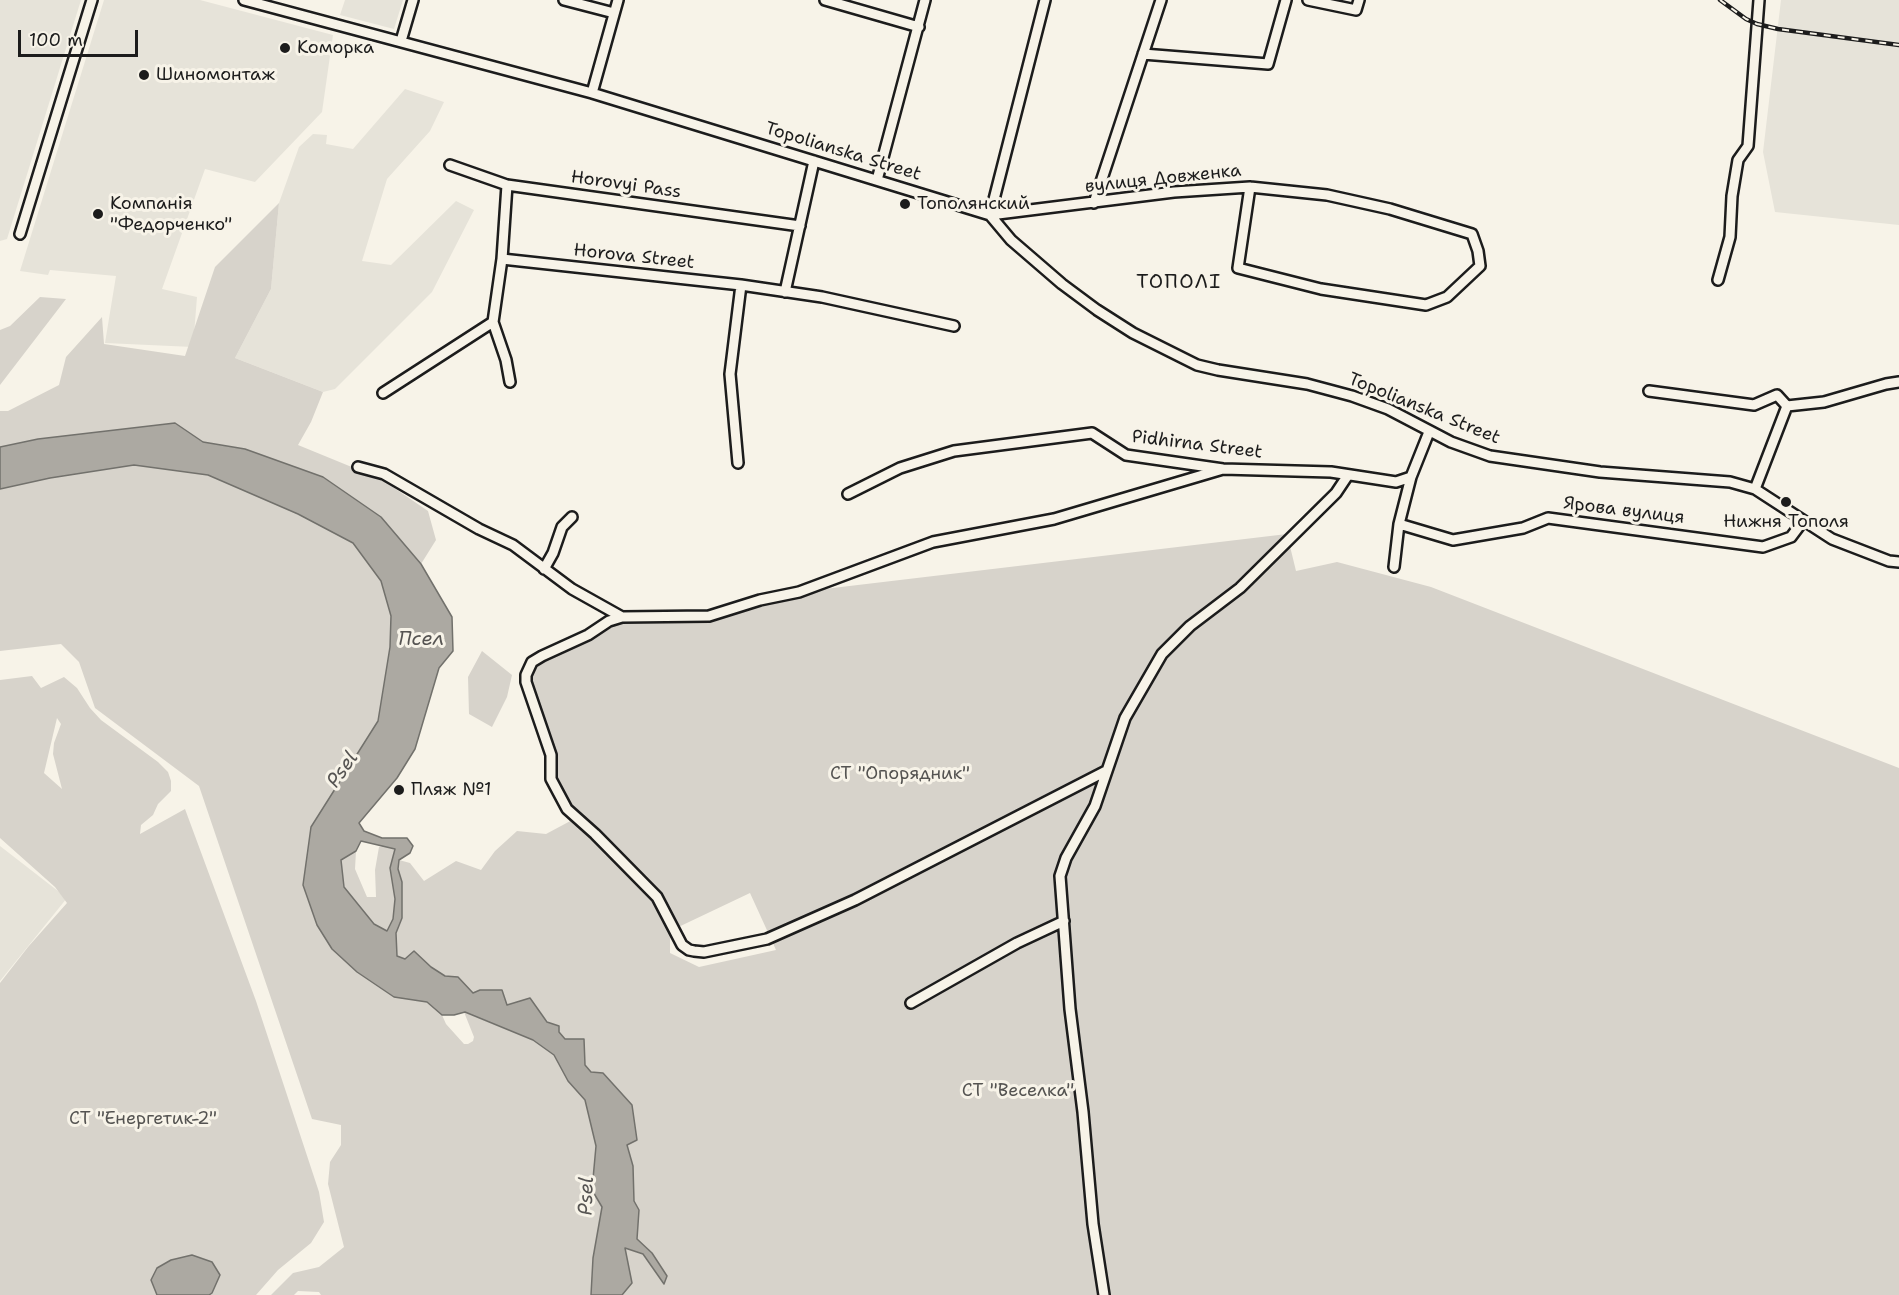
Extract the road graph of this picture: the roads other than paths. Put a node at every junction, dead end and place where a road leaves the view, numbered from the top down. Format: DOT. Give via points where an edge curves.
graph roads {
  1 [pos="92,0"];
  2 [pos="244,0"];
  3 [pos="413,0"];
  4 [pos="564,0"];
  5 [pos="618,0"];
  6 [pos="825,0"];
  7 [pos="925,0"];
  8 [pos="1045,0"];
  9 [pos="1161,0"];
  10 [pos="1286,0"];
  11 [pos="1308,0"];
  12 [pos="1359,0"];
  13 [pos="1759,0"];
  14 [pos="614,14"];
  15 [pos="919,27"];
  16 [pos="401,41"];
  17 [pos="1143,54"];
  18 [pos="592,93"];
  19 [pos="814,161"];
  20 [pos="450,165"];
  21 [pos="877,180"];
  22 [pos="507,185"];
  23 [pos="1250,187"];
  24 [pos="1094,203"];
  25 [pos="990,214"];
  26 [pos="800,226"];
  27 [pos="20,234"];
  28 [pos="502,259"];
  29 [pos="1718,280"];
  30 [pos="741,285"];
  31 [pos="785,292"];
  32 [pos="493,322"];
  33 [pos="954,326"];
  34 [pos="510,382"];
  35 [pos="1899,382"];
  36 [pos="1649,391"];
  37 [pos="383,393"];
  38 [pos="1788,406"];
  39 [pos="1429,432"];
  40 [pos="738,463"];
  41 [pos="358,467"];
  42 [pos="1223,469"];
  43 [pos="1348,475"];
  44 [pos="1411,477"];
  45 [pos="1755,489"];
  46 [pos="848,494"];
  47 [pos="572,517"];
  48 [pos="1803,521"];
  49 [pos="1399,524"];
  50 [pos="1899,562"];
  51 [pos="1394,567"];
  52 [pos="544,569"];
  53 [pos="622,617"];
  54 [pos="1106,771"];
  55 [pos="1064,921"];
  56 [pos="911,1003"];
  57 [pos="1104,1295"];
  1 -- 27 [label="street"];
  2 -- 16 [label="street, Topolianska Street"];
  3 -- 16 [label="street"];
  4 -- 14 [label="street"];
  5 -- 14 [label="street"];
  6 -- 15 [label="street"];
  7 -- 15 [label="street"];
  8 -- 25 [label="street"];
  9 -- 17 [label="street"];
  10 -- 17 [label="street" via="1268,64"];
  11 -- 12 [label="street" via="1356,10"];
  13 -- 29 [label="street" via="1748,146 1738,160 1730,237"];
  14 -- 18 [label="street"];
  15 -- 21 [label="street"];
  16 -- 18 [label="street, Topolianska Street"];
  17 -- 24 [label="street"];
  18 -- 19 [label="street, Topolianska Street"];
  19 -- 21 [label="street, Topolianska Street"];
  19 -- 26 [label="street"];
  20 -- 22 [label="street, Horovyi Pass"];
  21 -- 25 [label="street, Topolianska Street"];
  22 -- 26 [label="street, Horovyi Pass"];
  22 -- 28 [label="street"];
  23 -- 23 [label="street, вулиця Довженка" via="1327,195 1472,234 1480,266 1447,297 1426,305 1321,289 1238,268"];
  23 -- 24 [label="street, вулиця Довженка"];
  24 -- 25 [label="street, вулиця Довженка"];
  25 -- 39 [label="street, Topolianska Street" via="1011,240 1062,284 1124,328 1165,350 1208,368 1307,384 1352,396 1388,409"];
  26 -- 31 [label="street"];
  28 -- 30 [label="street, Horova Street"];
  28 -- 32 [label="street"];
  30 -- 31 [label="street, Horova Street"];
  30 -- 40 [label="street" via="730,374"];
  31 -- 33 [label="street, Horova Street"];
  32 -- 34 [label="street"];
  32 -- 37 [label="street"];
  35 -- 38 [label="street" via="1824,402"];
  36 -- 38 [label="street" via="1754,405 1777,395"];
  38 -- 45 [label="street"];
  39 -- 44 [label="street"];
  39 -- 45 [label="street, Topolianska Street" via="1490,456 1600,472 1730,482"];
  41 -- 52 [label="street" via="384,474 513,545"];
  42 -- 43 [label="street, Pidhirna Street"];
  42 -- 46 [label="street, Pidhirna Street" via="1126,455 1092,433 954,451 900,468"];
  42 -- 53 [label="street" via="1054,519 933,542 800,592 710,616"];
  43 -- 44 [label="street, Pidhirna Street" via="1396,482"];
  43 -- 54 [label="street" via="1336,493 1249,579 1162,654 1125,718"];
  44 -- 49 [label="street"];
  45 -- 48 [label="street, Topolianska Street"];
  47 -- 52 [label="street" via="562,527"];
  48 -- 49 [label="street, Ярова вулиця" via="1791,537 1763,547 1548,518 1523,528 1453,540"];
  48 -- 50 [label="street, Topolianska Street" via="1832,539"];
  49 -- 51 [label="street"];
  52 -- 53 [label="street"];
  53 -- 54 [label="street" via="532,662 526,682 551,755 551,779 567,808 657,897 682,945 689,950 704,952 767,939 855,900"];
  54 -- 55 [label="street" via="1095,806 1060,876"];
  55 -- 56 [label="street"];
  55 -- 57 [label="street" via="1070,1009"];
}
